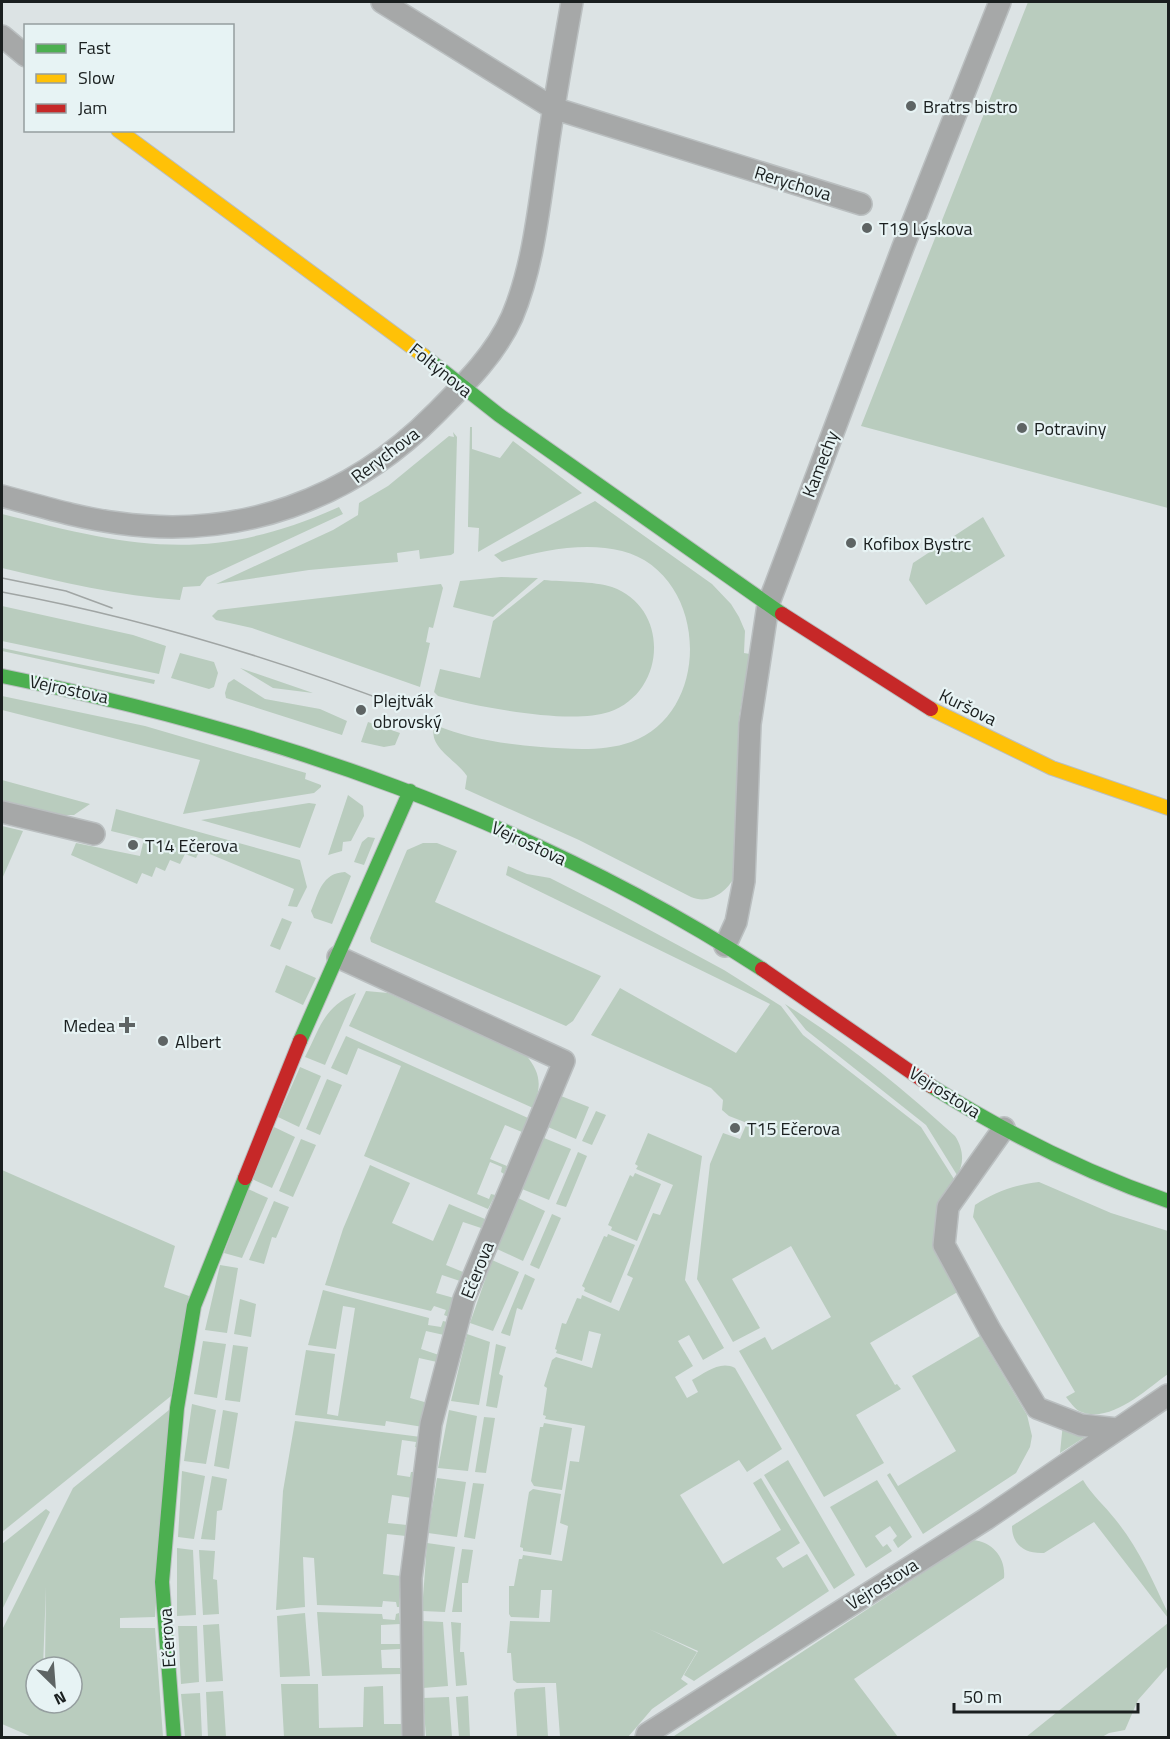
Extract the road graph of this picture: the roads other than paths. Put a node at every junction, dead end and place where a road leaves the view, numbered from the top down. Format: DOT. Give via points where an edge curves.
graph roads {
  1 [pos="382,2"];
  2 [pos="572,2"];
  3 [pos="1000,2"];
  4 [pos="2,36"];
  5 [pos="24,54"];
  6 [pos="553,108"];
  7 [pos="121,132"];
  8 [pos="861,204"];
  9 [pos="462,387"];
  10 [pos="2,496"];
  11 [pos="768,605"];
  12 [pos="2,676"];
  13 [pos="410,791"];
  14 [pos="1168,808"];
  15 [pos="2,812"];
  16 [pos="94,834"];
  17 [pos="725,946"];
  18 [pos="338,957"];
  19 [pos="1004,1128"];
  20 [pos="1168,1201"];
  21 [pos="1168,1395"];
  22 [pos="1117,1429"];
  23 [pos="174,1737"];
  24 [pos="413,1737"];
  25 [pos="646,1737"];
  1 -- 6 [label="street"];
  2 -- 6 [label="street, Rerychova"];
  3 -- 11 [label="street, Kamechy"];
  4 -- 5 [label="street"];
  6 -- 8 [label="street, Rerychova"];
  6 -- 9 [label="street, Rerychova" via="531,256 514,310 490,355"];
  7 -- 9 [label="street, Foltýnova" via="407,342"];
  9 -- 10 [label="street, Rerychova" via="422,427 360,476 316,497 253,518 208,527 140,526 78,516"];
  9 -- 11 [label="street, Foltýnova"];
  11 -- 14 [label="street, Kuršova" via="919,703 1052,768"];
  11 -- 17 [label="street, Kamechy" via="750,724 744,881 736,922"];
  12 -- 13 [label="street, Vejrostova" via="92,692 280,744"];
  13 -- 17 [label="street, Vejrostova" via="513,834 619,886"];
  13 -- 18 [label="street, Ečerova"];
  15 -- 16 [label="street"];
  17 -- 19 [label="street, Vejrostova" via="932,1086"];
  18 -- 23 [label="street, Ečerova" via="304,1031 194,1306 177,1408 162,1582"];
  18 -- 24 [label="street, Ečerova" via="564,1061 464,1299 431,1424 411,1578"];
  19 -- 20 [label="street, Vejrostova" via="1074,1163"];
  19 -- 22 [label="street" via="948,1207 944,1245 1037,1408 1081,1425"];
  21 -- 22 [label="street, Vejrostova"];
  22 -- 25 [label="street, Vejrostova" via="986,1519"];
}
